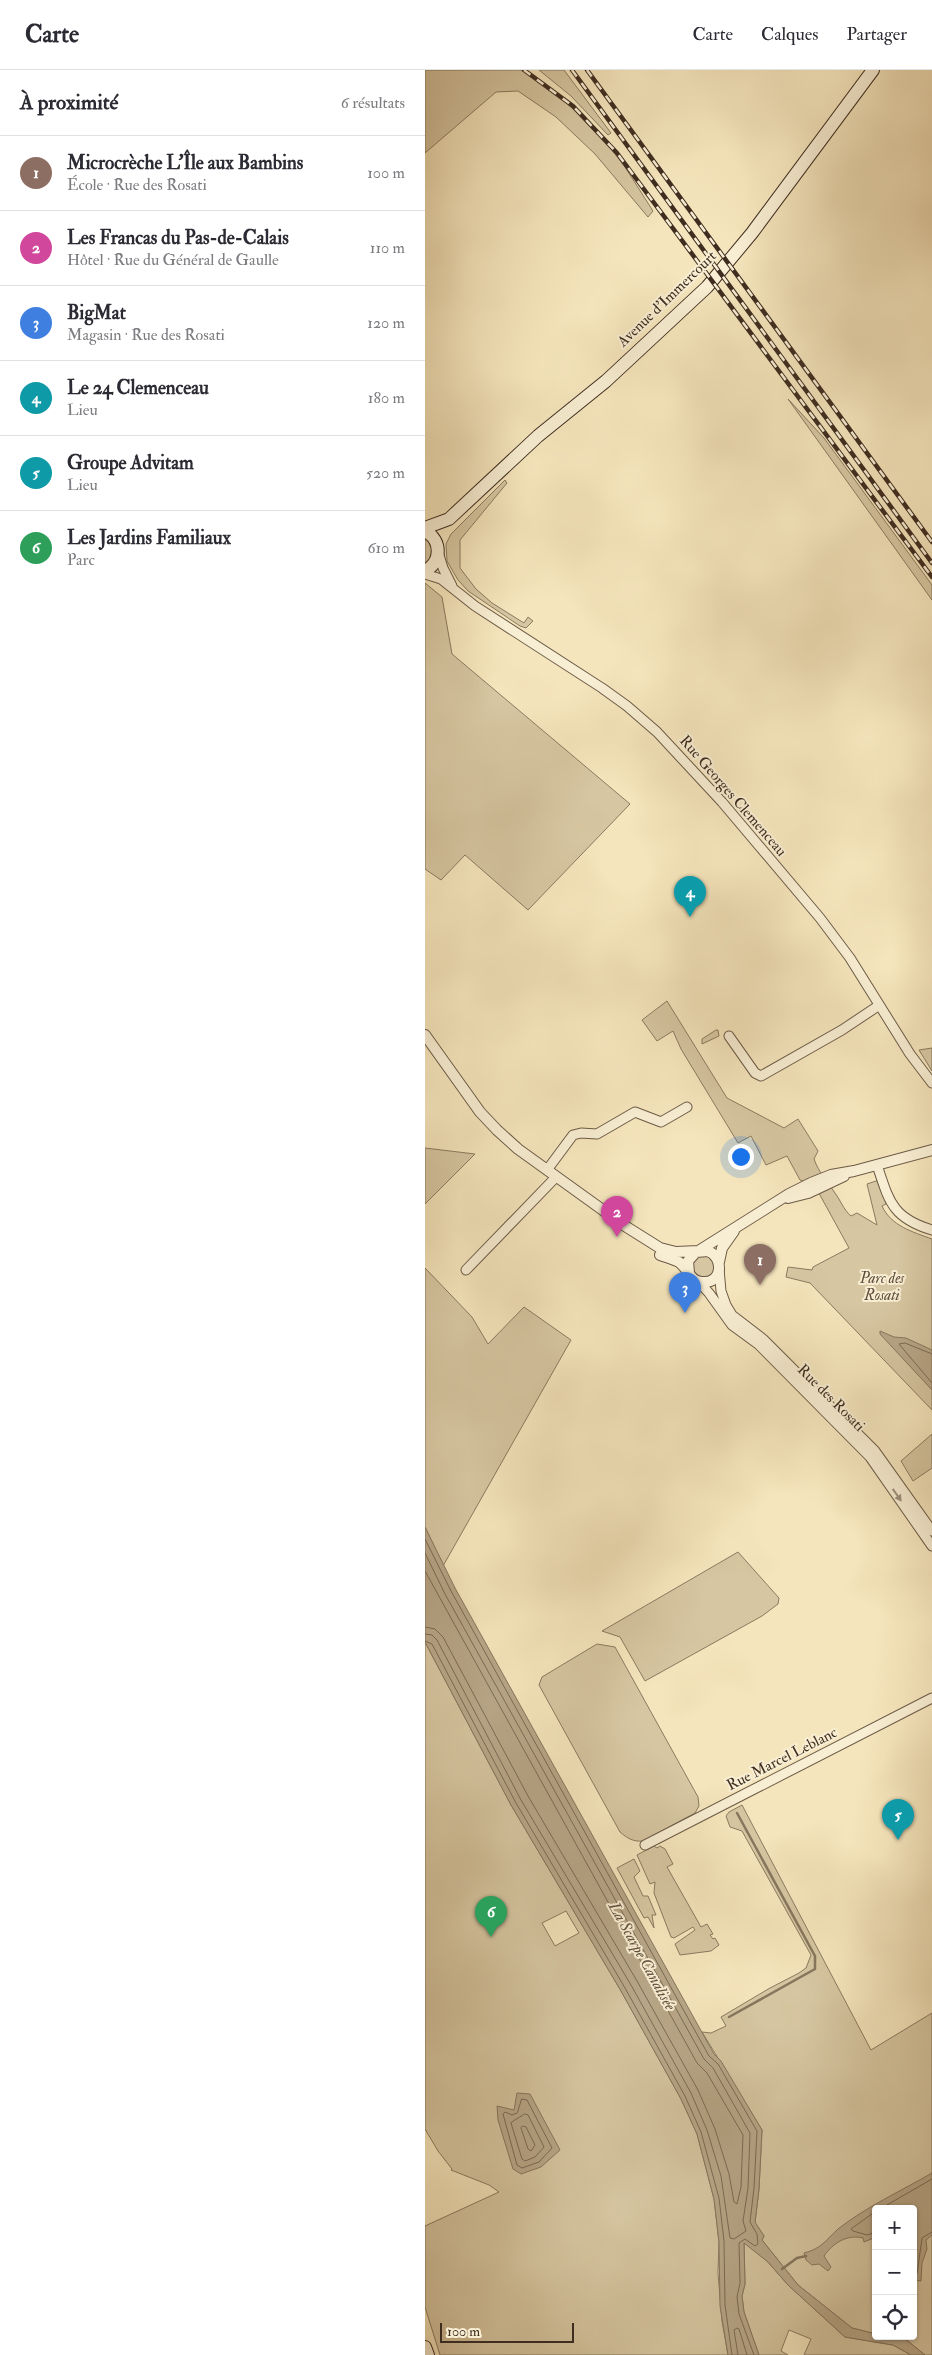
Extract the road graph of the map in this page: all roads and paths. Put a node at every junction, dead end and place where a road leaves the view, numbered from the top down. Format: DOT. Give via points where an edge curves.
graph roads {
  1 [pos="873,70"];
  2 [pos="449,519"];
  3 [pos="425,530"];
  4 [pos="438,549"];
  5 [pos="425,572"];
  6 [pos="453,588"];
  7 [pos="878,1006"];
  8 [pos="425,1035"];
  9 [pos="729,1036"];
  10 [pos="932,1083"];
  11 [pos="687,1107"];
  12 [pos="932,1150"];
  13 [pos="877,1165"];
  14 [pos="547,1170"];
  15 [pos="556,1177"];
  16 [pos="625,1226"];
  17 [pos="734,1230"];
  18 [pos="932,1230"];
  19 [pos="699,1251"];
  20 [pos="719,1266"];
  21 [pos="466,1270"];
  22 [pos="689,1273"];
  23 [pos="698,1282"];
  24 [pos="932,1531"];
  25 [pos="932,1546"];
  26 [pos="932,1698"];
  27 [pos="645,1845"];
  1 -- 2 [label="main road, Avenue d'Immercourt" via="716,277 606,381 538,436"];
  2 -- 3 [label="main road, Avenue d'Immercourt"];
  2 -- 4 [label="main road, Avenue d'Immercourt"];
  3 -- 4 [label="main road" via="433,537"];
  4 -- 5 [label="main road, Avenue d'Immercourt" via="434,564"];
  4 -- 6 [label="street"];
  5 -- 6 [label="street, Rue Georges Clemenceau"];
  6 -- 7 [label="street, Rue Georges Clemenceau" via="475,606 614,696 657,732 821,918"];
  7 -- 9 [label="street" via="761,1076 755,1073"];
  7 -- 10 [label="street, Rue Georges Clemenceau"];
  8 -- 14 [label="street" via="492,1125"];
  11 -- 14 [label="street" via="661,1122 635,1112 597,1134 573,1135"];
  12 -- 13 [label="street"];
  13 -- 17 [label="street" via="825,1177 794,1190"];
  13 -- 18 [label="street" via="896,1212 914,1224"];
  14 -- 15 [label="street"];
  15 -- 16 [label="street"];
  15 -- 21 [label="street"];
  16 -- 19 [label="street" via="668,1251"];
  16 -- 22 [label="street"];
  17 -- 19 [label="street"];
  17 -- 20 [label="street" via="722,1248"];
  19 -- 20 [label="street" via="712,1253"];
  19 -- 22 [label="street" via="688,1261"];
  20 -- 23 [label="street" via="717,1276 711,1281"];
  20 -- 24 [label="street, Rue des Rosati" via="721,1291 732,1315 763,1339 875,1451"];
  22 -- 23 [label="street"];
  23 -- 25 [label="street, Rue des Rosati, one-way" via="706,1288 732,1325 758,1344 870,1457"];
  26 -- 27 [label="street, Rue Marcel Leblanc"];
}
